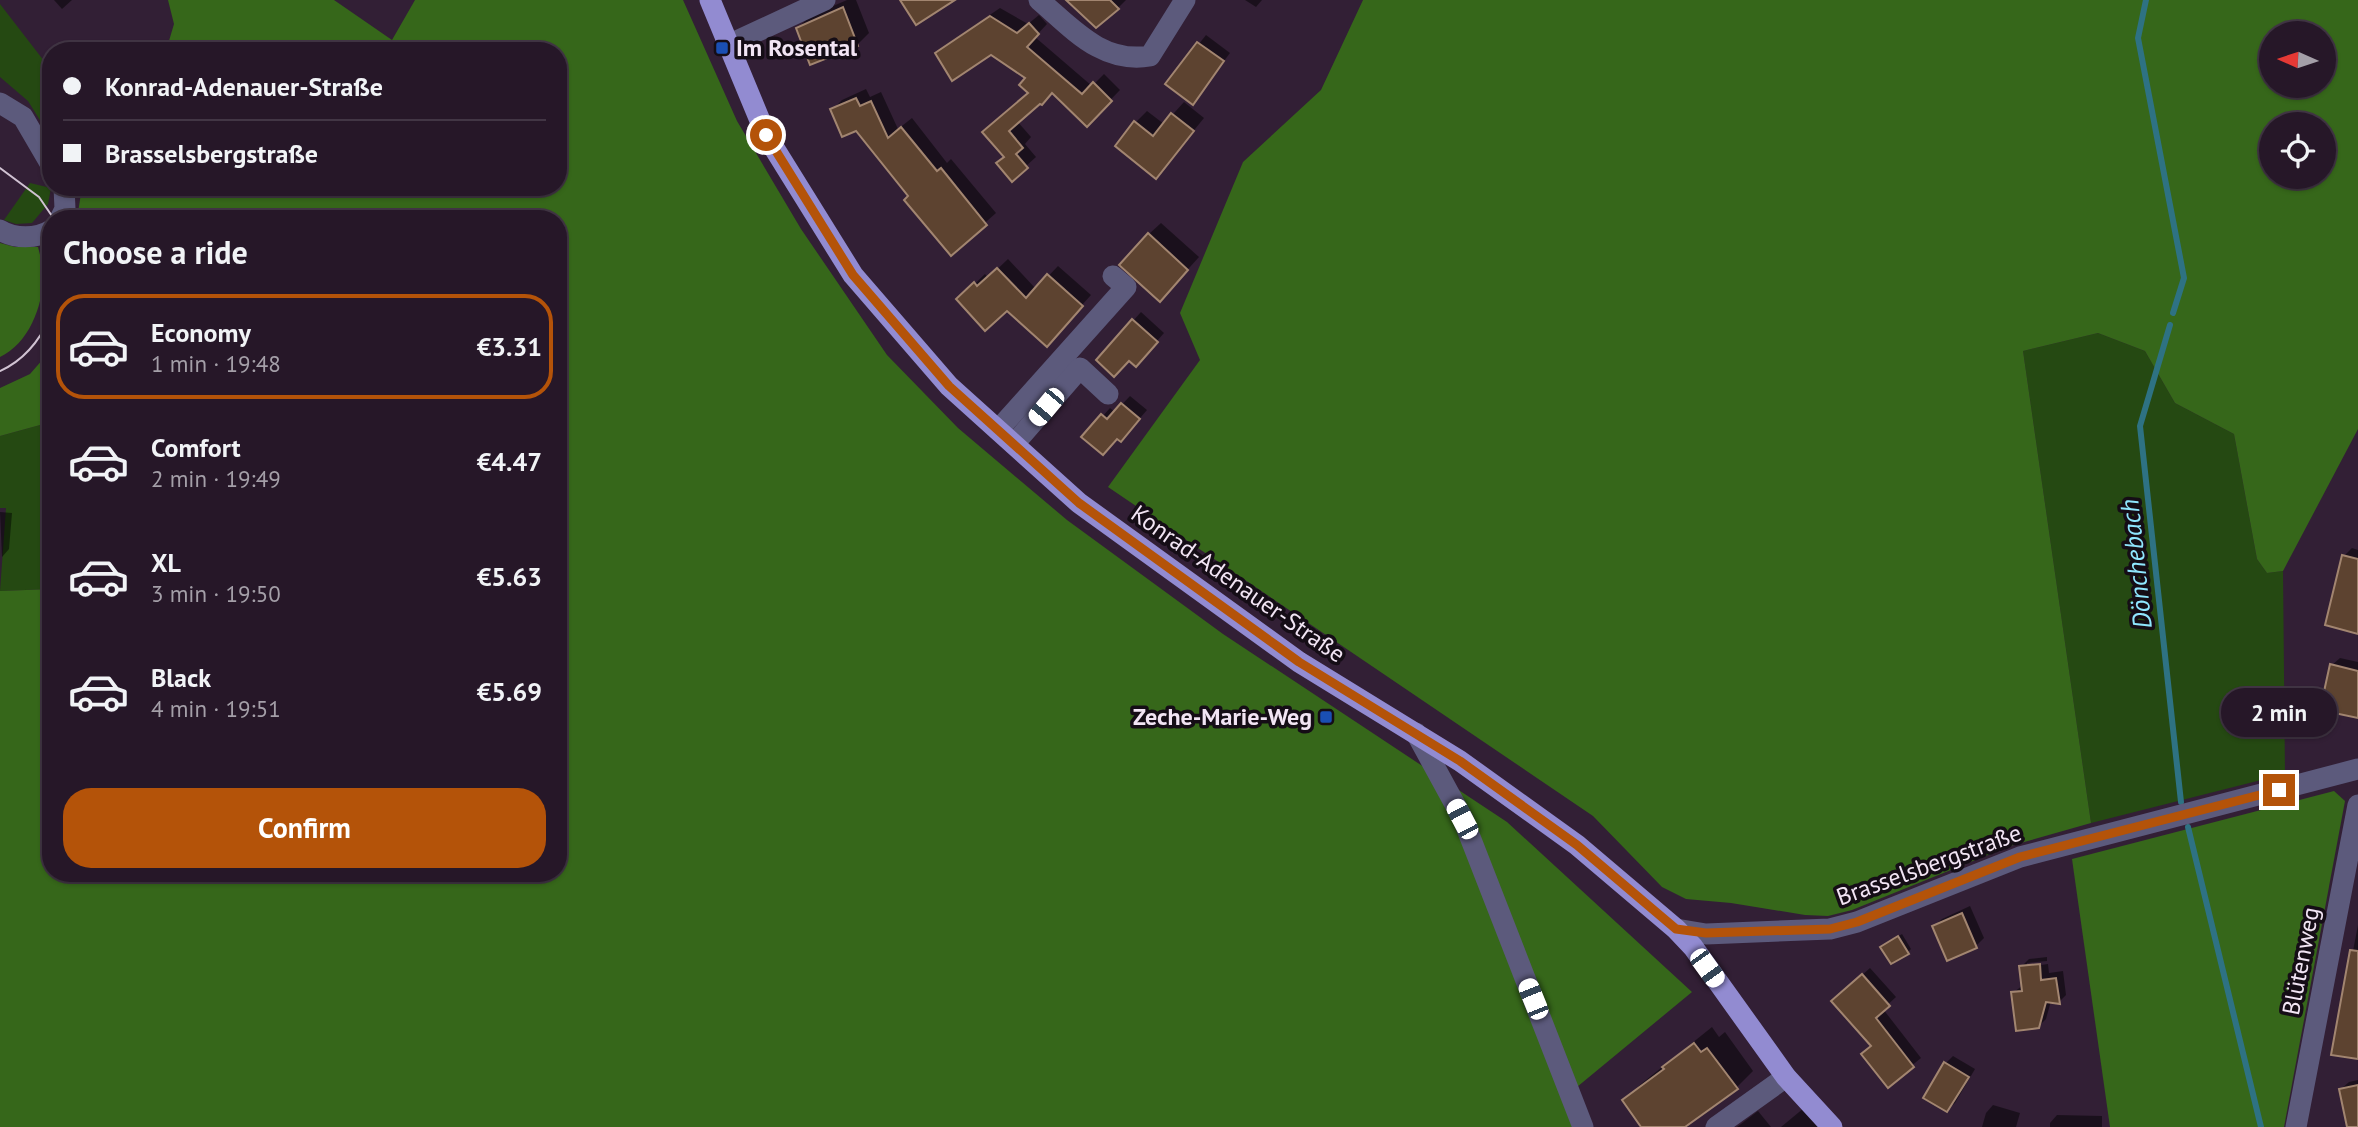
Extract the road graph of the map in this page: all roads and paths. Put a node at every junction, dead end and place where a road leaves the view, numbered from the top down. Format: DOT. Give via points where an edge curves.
graph roads {
  1 [pos="710,0"];
  2 [pos="825,0"];
  3 [pos="1039,0"];
  4 [pos="1185,0"];
  5 [pos="728,45"];
  6 [pos="0,103"];
  7 [pos="42,149"];
  8 [pos="0,230"];
  9 [pos="42,234"];
  10 [pos="1114,276"];
  11 [pos="1108,394"];
  12 [pos="998,429"];
  13 [pos="1014,444"];
  14 [pos="1416,733"];
  15 [pos="2358,769"];
  16 [pos="2358,805"];
  17 [pos="1676,929"];
  18 [pos="1786,1077"];
  19 [pos="1583,1127"];
  20 [pos="1716,1127"];
  21 [pos="1832,1127"];
  22 [pos="2296,1127"];
  1 -- 5 [label="main road, Konrad-Adenauer-Straße"];
  2 -- 5 [label="street"];
  3 -- 4 [label="street" via="1095,47 1132,59 1150,56"];
  5 -- 12 [label="main road, Konrad-Adenauer-Straße" via="766,135 853,275 949,386"];
  6 -- 7 [label="street" via="23,117"];
  8 -- 9 [label="street" via="23,236"];
  10 -- 12 [label="street" via="1126,287"];
  11 -- 13 [label="street" via="1080,368"];
  12 -- 13 [label="main road, Konrad-Adenauer-Straße"];
  13 -- 14 [label="main road, Konrad-Adenauer-Straße" via="1079,503 1299,662"];
  14 -- 17 [label="main road, Konrad-Adenauer-Straße" via="1577,845"];
  14 -- 19 [label="street" via="1462,819"];
  15 -- 17 [label="street, Brasselsbergstraße" via="2020,857 1830,929 1706,933"];
  16 -- 22 [label="street, Blütenweg"];
  17 -- 18 [label="main road, Konrad-Adenauer-Straße"];
  18 -- 20 [label="street"];
  18 -- 21 [label="main road, Konrad-Adenauer-Straße"];
}
